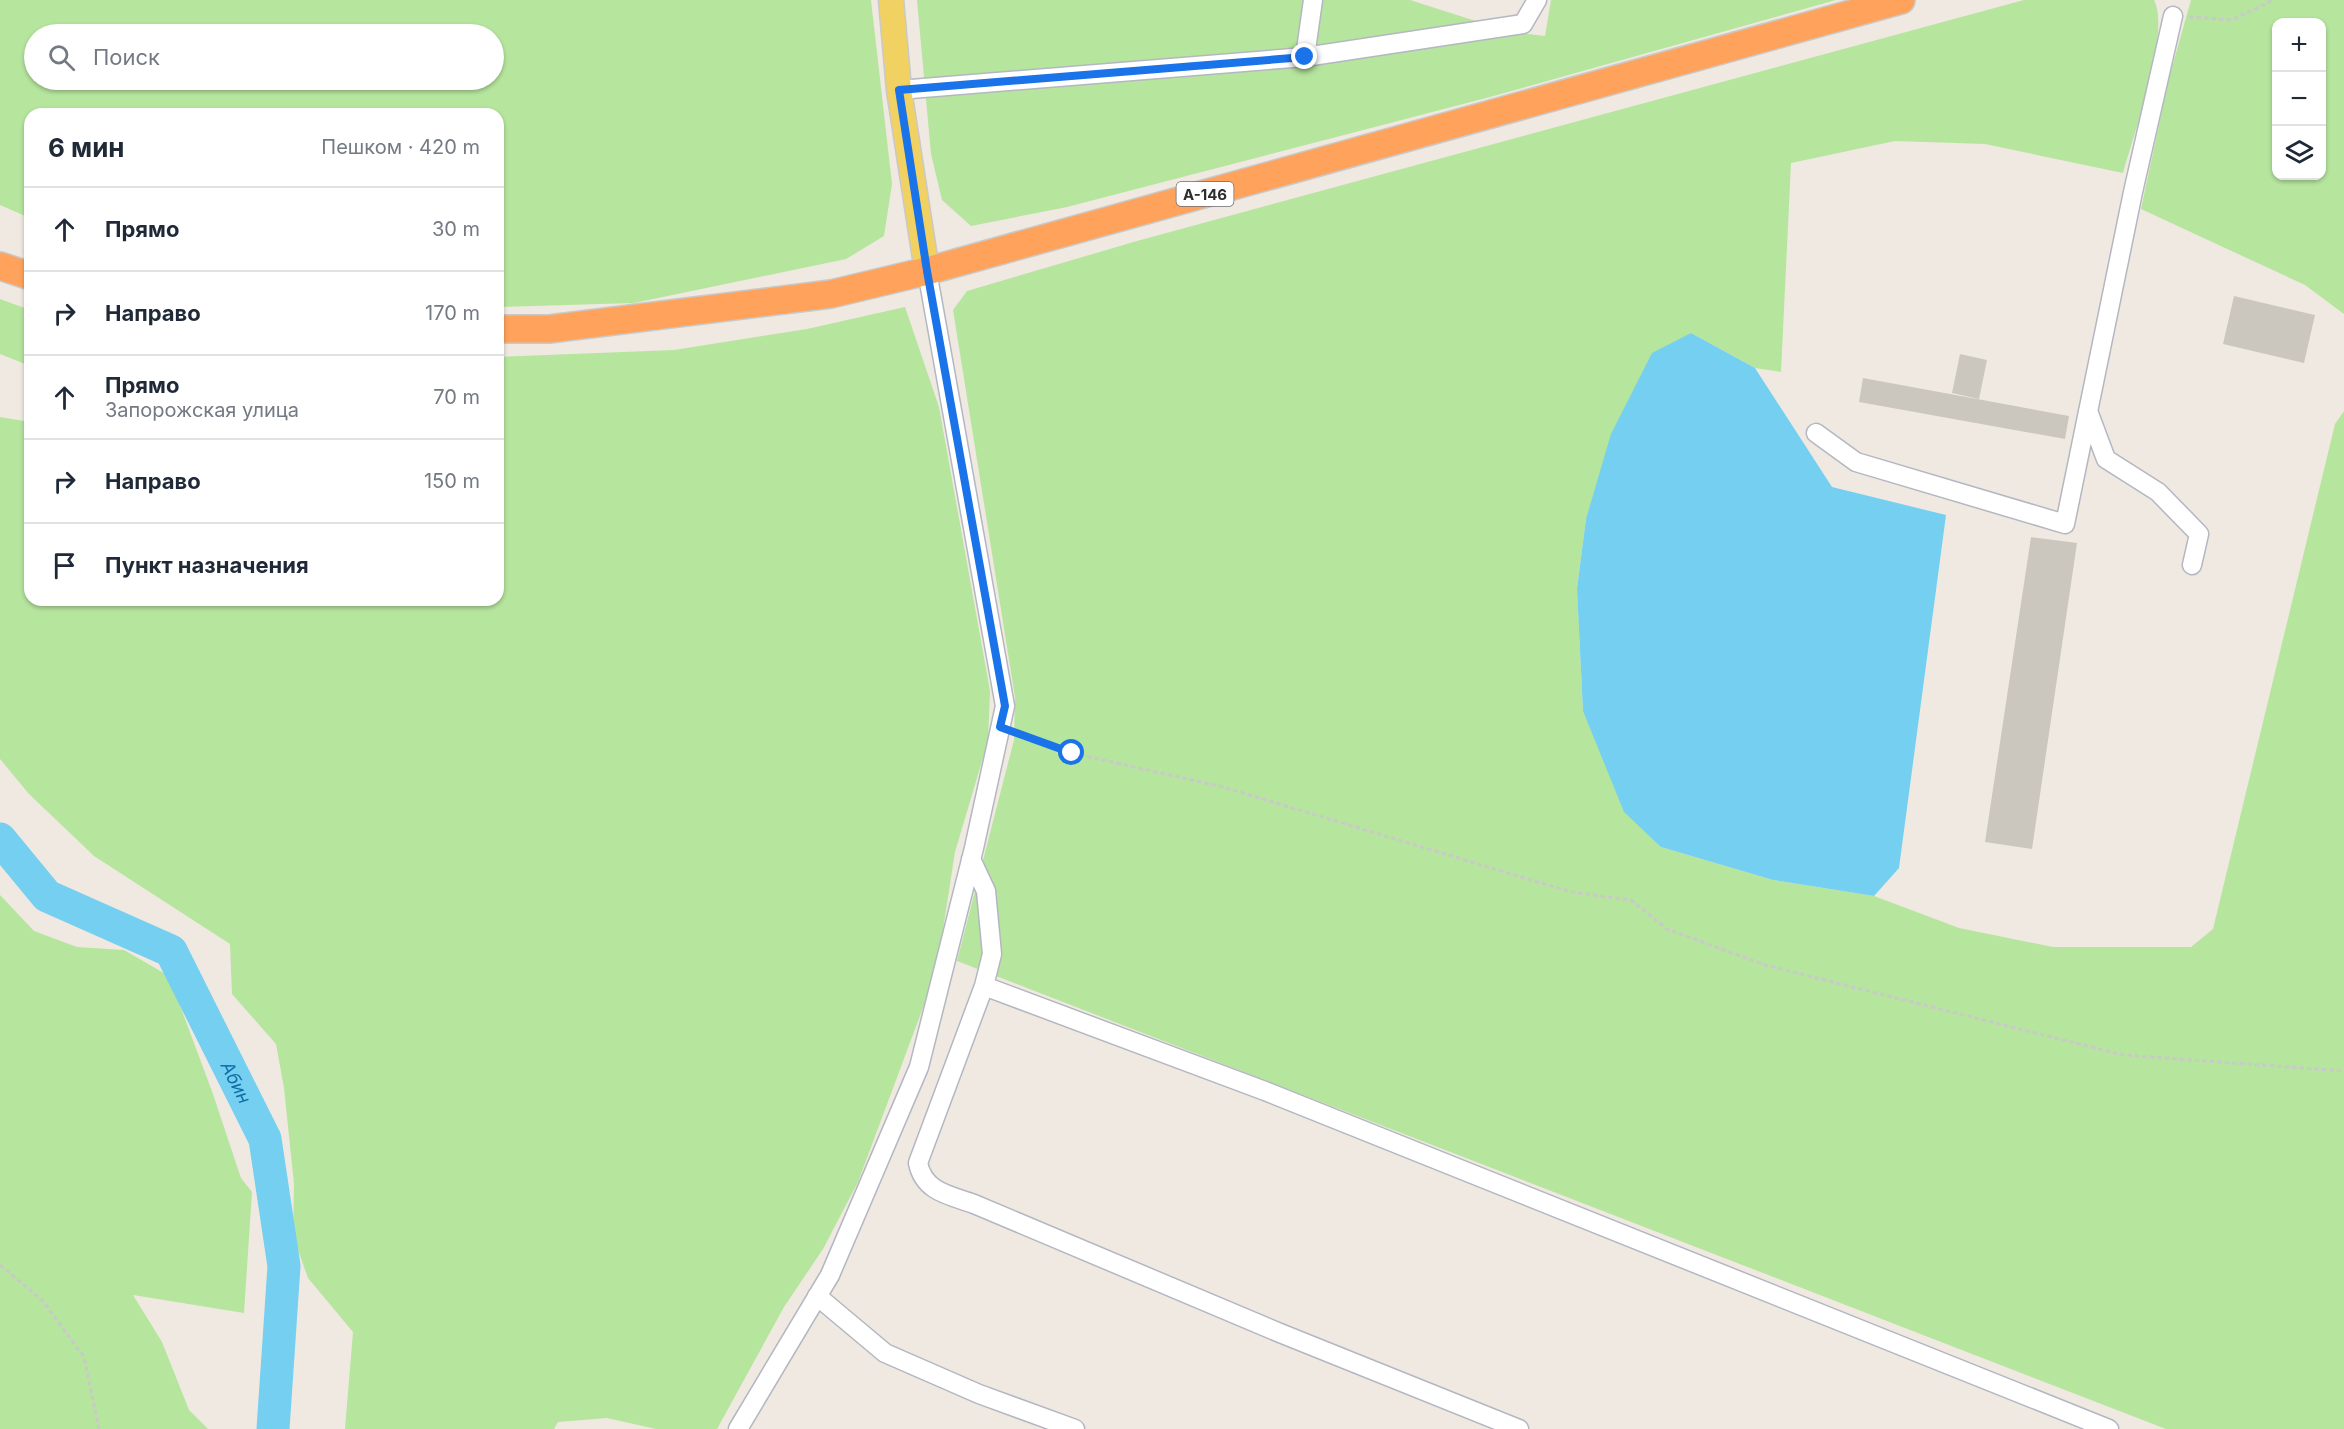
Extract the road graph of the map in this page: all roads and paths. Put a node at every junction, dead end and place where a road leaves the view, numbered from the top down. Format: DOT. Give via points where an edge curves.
graph roads {
  1 [pos="891,0"];
  2 [pos="1313,0"];
  3 [pos="1537,0"];
  4 [pos="1901,0"];
  5 [pos="2273,0"];
  6 [pos="2173,16"];
  7 [pos="1305,57"];
  8 [pos="899,90"];
  9 [pos="0,266"];
  10 [pos="927,271"];
  11 [pos="24,274"];
  12 [pos="504,329"];
  13 [pos="2088,411"];
  14 [pos="1816,434"];
  15 [pos="2192,565"];
  16 [pos="1000,727"];
  17 [pos="971,859"];
  18 [pos="984,986"];
  19 [pos="2344,1071"];
  20 [pos="0,1265"];
  21 [pos="817,1296"];
  22 [pos="99,1429"];
  23 [pos="738,1429"];
  24 [pos="1075,1429"];
  25 [pos="1519,1429"];
  26 [pos="2109,1429"];
  1 -- 8 [label="main road"];
  2 -- 7 [label="street"];
  3 -- 7 [label="street" via="1523,24"];
  4 -- 10 [label="highway, А-146"];
  5 -- 6 [label="path" via="2232,20"];
  6 -- 13 [label="street"];
  7 -- 8 [label="street"];
  8 -- 10 [label="main road"];
  9 -- 11 [label="highway"];
  10 -- 12 [label="highway, А-146" via="831,294 549,329"];
  10 -- 16 [label="street" via="1005,706"];
  13 -- 14 [label="street" via="2065,524 1856,462"];
  13 -- 15 [label="street" via="2106,459 2158,492 2199,534"];
  16 -- 17 [label="street"];
  16 -- 19 [label="path" via="1072,753 1223,787 1572,892 1631,900 1667,929 1765,965 2123,1055"];
  17 -- 18 [label="street" via="986,891 992,954"];
  17 -- 21 [label="street" via="919,1067 830,1275"];
  18 -- 25 [label="street" via="918,1163 921,1177 931,1189"];
  18 -- 26 [label="street" via="1265,1091"];
  20 -- 22 [label="path" via="42,1300 84,1357"];
  21 -- 23 [label="street"];
  21 -- 24 [label="street" via="885,1353"];
}
